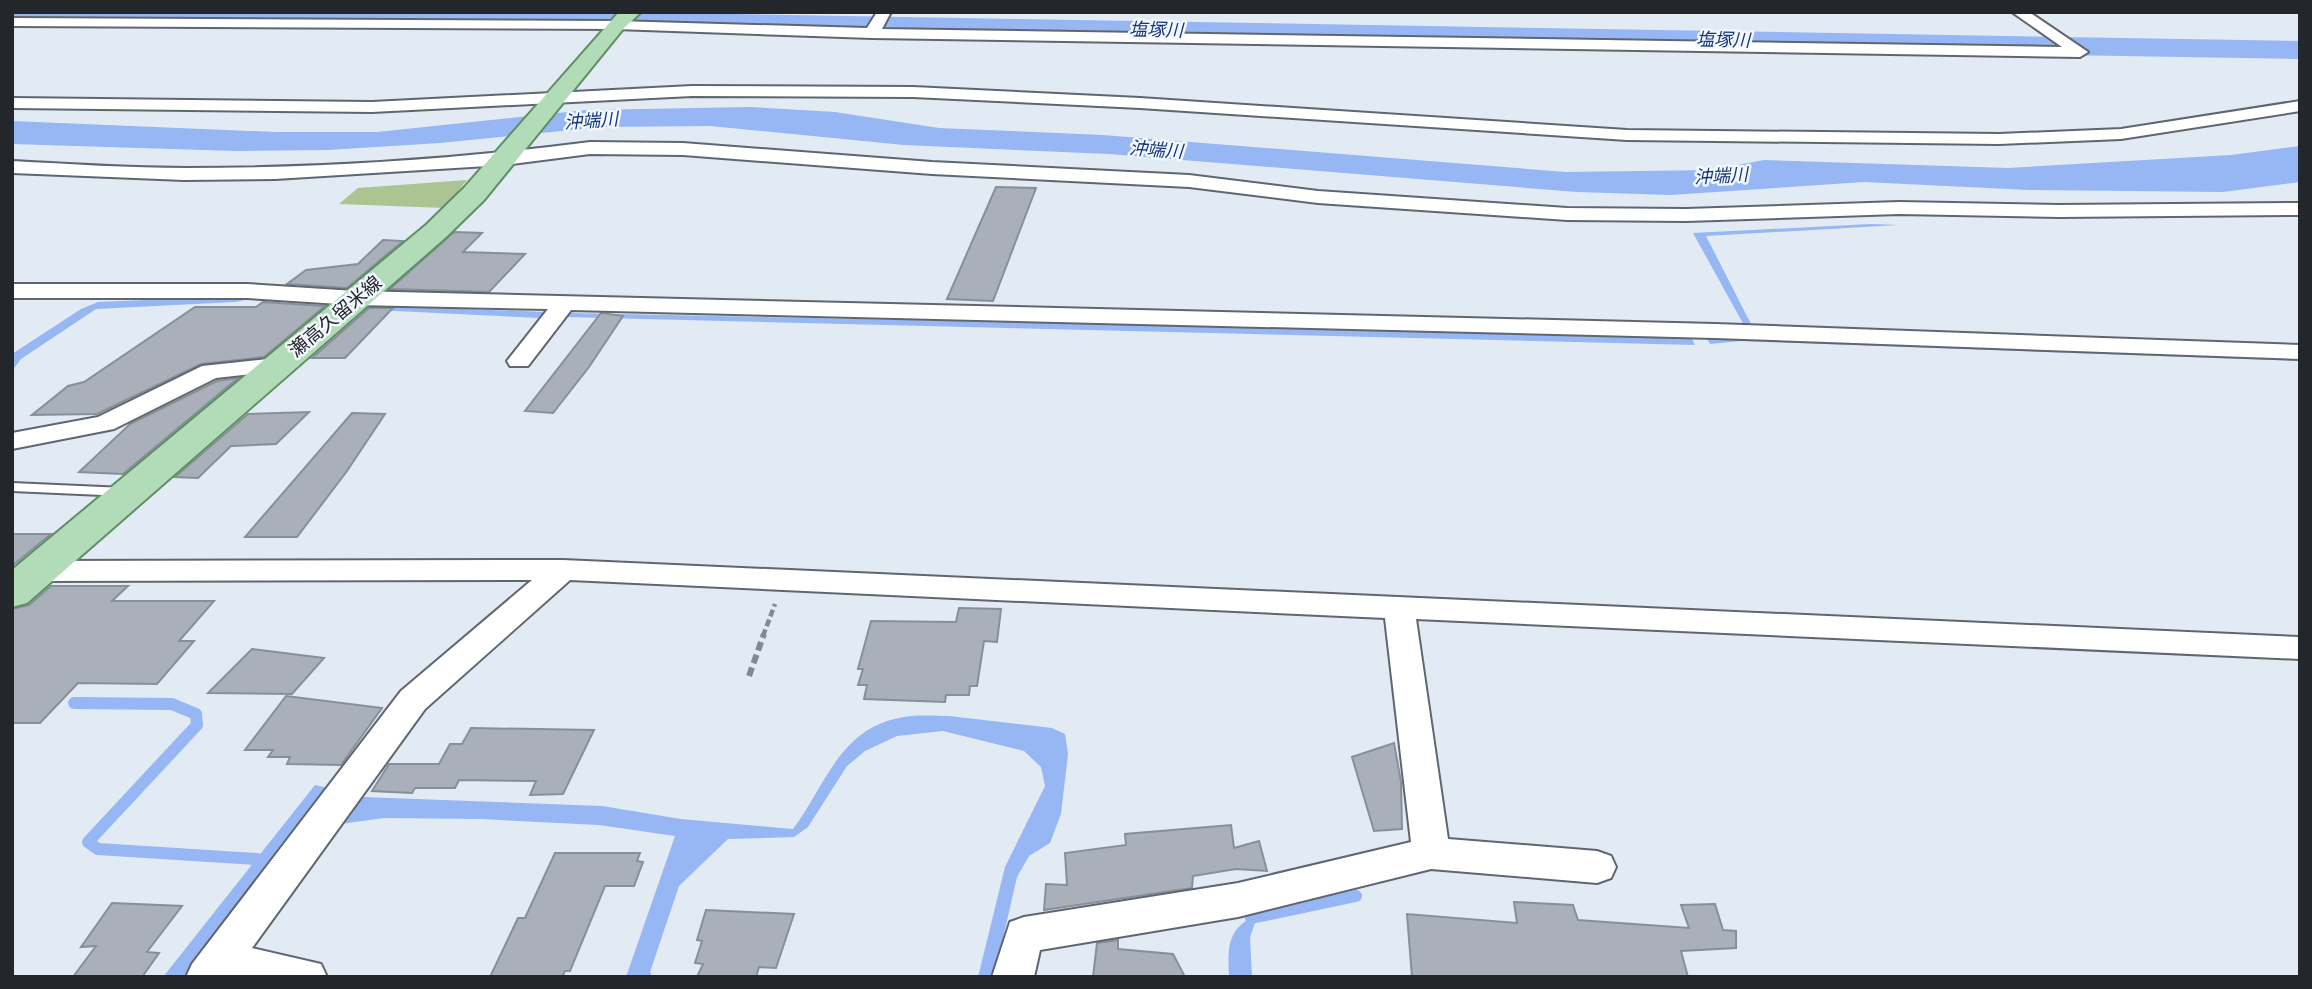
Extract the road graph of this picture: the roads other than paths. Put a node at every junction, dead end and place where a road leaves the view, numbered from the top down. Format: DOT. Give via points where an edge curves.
graph roads {
  1 [pos="884,12"];
  2 [pos="2019,12"];
  3 [pos="623,19"];
  4 [pos="12,22"];
  5 [pos="872,33"];
  6 [pos="554,99"];
  7 [pos="12,103"];
  8 [pos="2300,106"];
  9 [pos="506,156"];
  10 [pos="12,167"];
  11 [pos="2300,209"];
  12 [pos="12,291"];
  13 [pos="355,298"];
  14 [pos="564,304"];
  15 [pos="2300,352"];
  16 [pos="519,361"];
  17 [pos="278,365"];
  18 [pos="12,441"];
  19 [pos="12,487"];
  20 [pos="130,492"];
  21 [pos="563,570"];
  22 [pos="38,571"];
  23 [pos="12,593"];
  24 [pos="1399,608"];
  25 [pos="2300,648"];
  26 [pos="1431,853"];
  27 [pos="1597,867"];
  28 [pos="213,969"];
  29 [pos="306,977"];
  30 [pos="1013,977"];
  1 -- 5 [label="street"];
  2 -- 5 [label="street" via="2080,52"];
  3 -- 4 [label="street"];
  3 -- 5 [label="street"];
  3 -- 6 [label="main road, 瀬高久留米線"];
  6 -- 7 [label="street" via="372,107"];
  6 -- 8 [label="street" via="692,91 925,92 1613,134 1986,139 2121,134"];
  6 -- 9 [label="main road, 瀬高久留米線"];
  9 -- 10 [label="street" via="262,173"];
  9 -- 11 [label="street" via="590,148 683,149 1189,181 1318,197 1567,214 1899,208"];
  9 -- 13 [label="main road, 瀬高久留米線" via="436,231"];
  12 -- 13 [label="street" via="247,290"];
  13 -- 14 [label="street"];
  13 -- 17 [label="main road, 瀬高久留米線"];
  14 -- 15 [label="street" via="1715,331"];
  14 -- 16 [label="street"];
  17 -- 18 [label="street" via="211,371 105,423"];
  17 -- 20 [label="main road, 瀬高久留米線"];
  19 -- 20 [label="lane"];
  20 -- 22 [label="main road, 瀬高久留米線"];
  21 -- 22 [label="street"];
  21 -- 24 [label="street"];
  21 -- 28 [label="street" via="413,700"];
  22 -- 23 [label="main road, 瀬高久留米線"];
  24 -- 25 [label="street"];
  24 -- 26 [label="street"];
  26 -- 27 [label="street"];
  26 -- 30 [label="street" via="1238,900 1024,935"];
  28 -- 29 [label="street"];
}
